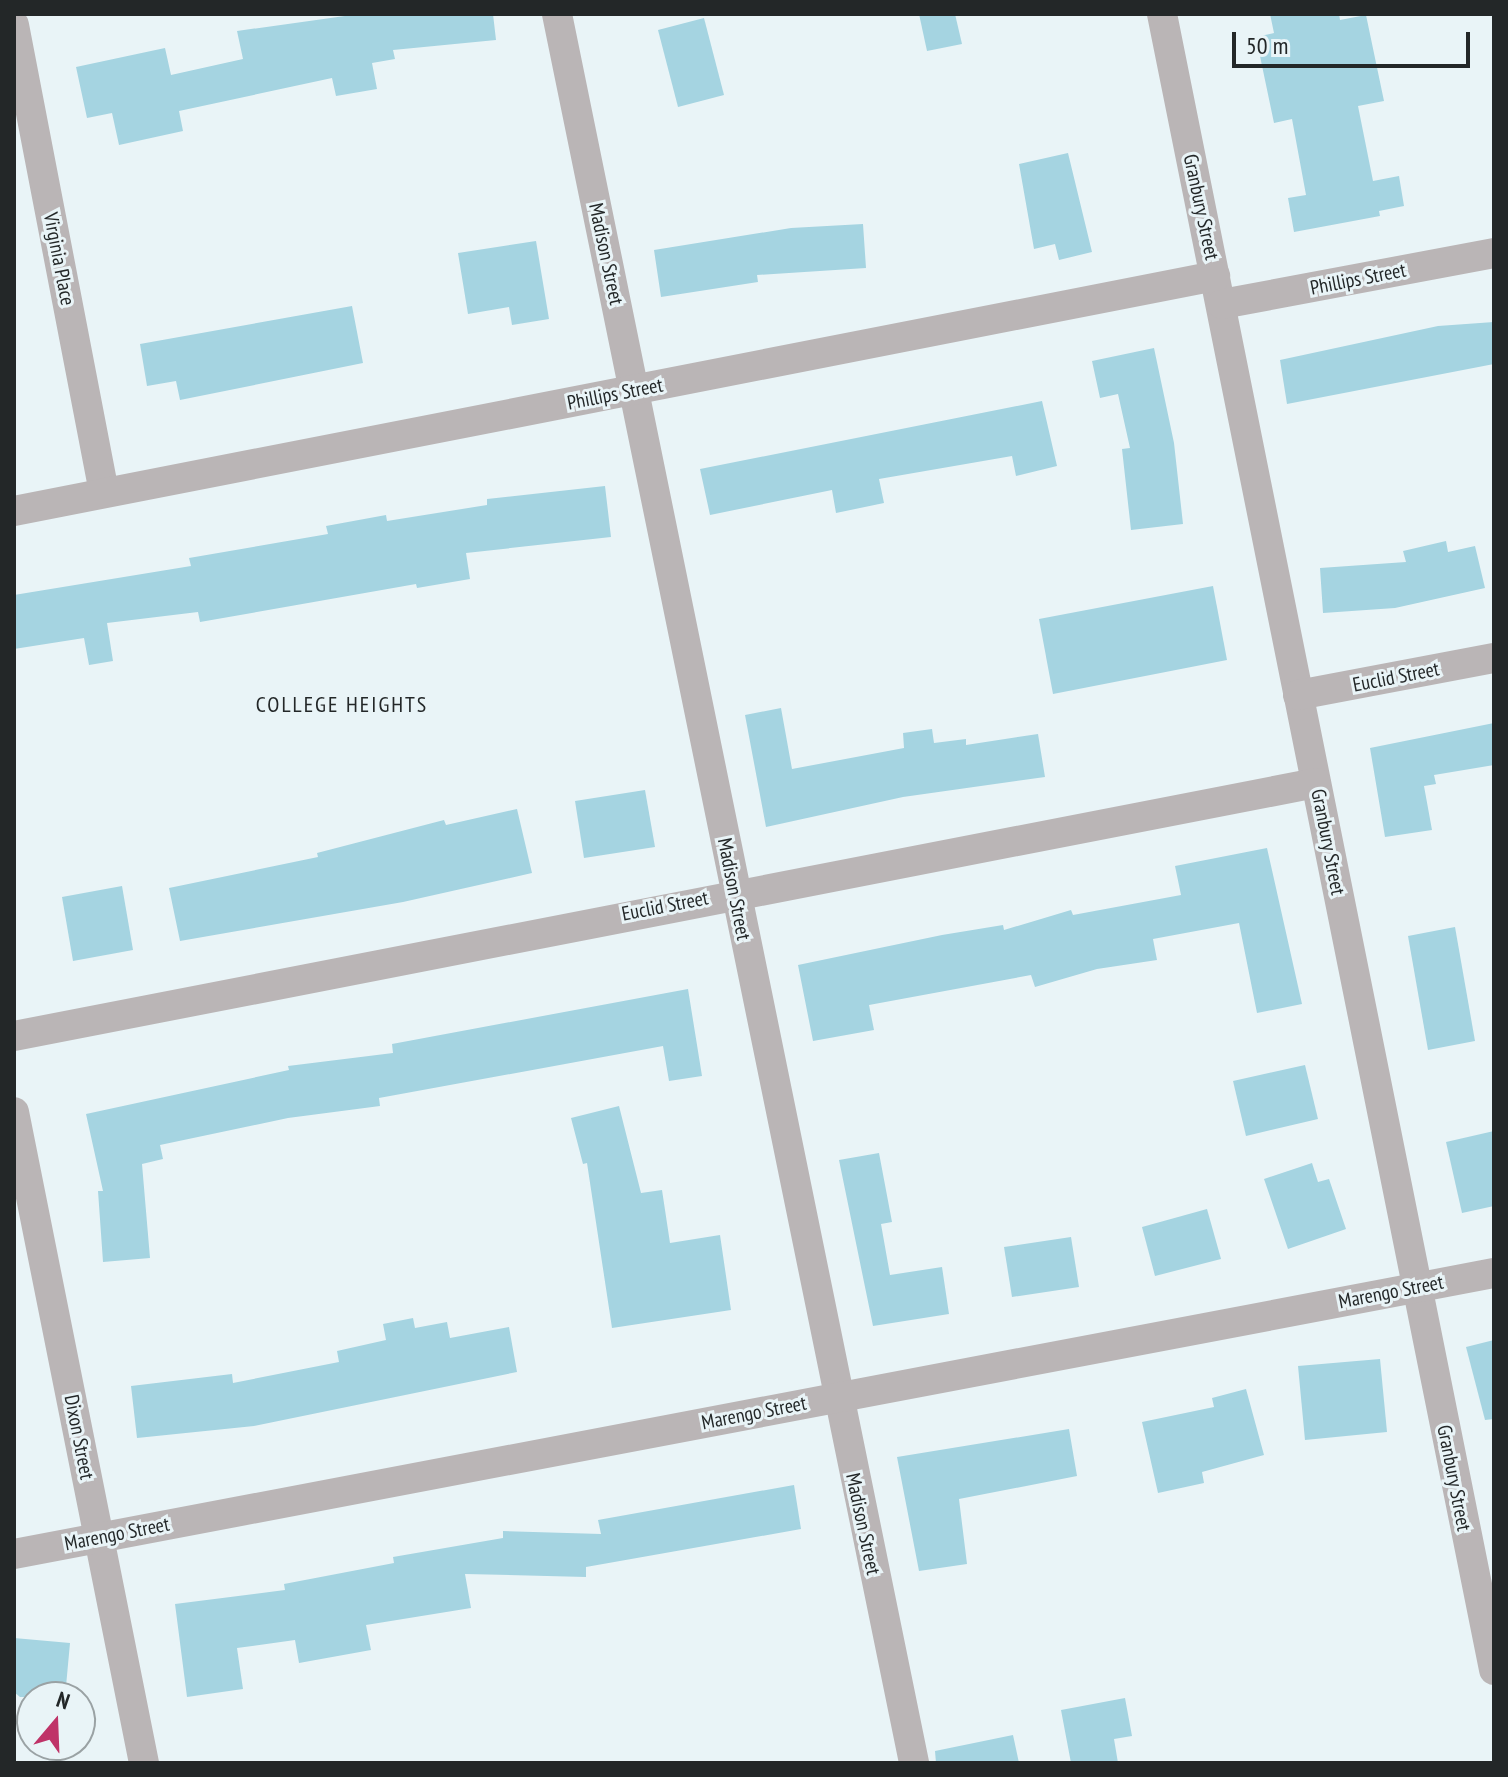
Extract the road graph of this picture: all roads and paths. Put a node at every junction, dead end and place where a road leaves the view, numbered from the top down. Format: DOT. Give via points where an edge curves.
graph roads {
  1 [pos="557,14"];
  2 [pos="1162,14"];
  3 [pos="14,25"];
  4 [pos="1494,253"];
  5 [pos="1218,290"];
  6 [pos="634,390"];
  7 [pos="104,492"];
  8 [pos="14,511"];
  9 [pos="1494,658"];
  10 [pos="1298,695"];
  11 [pos="1316,783"];
  12 [pos="735,892"];
  13 [pos="14,1036"];
  14 [pos="14,1112"];
  15 [pos="1494,1273"];
  16 [pos="1416,1287"];
  17 [pos="836,1397"];
  18 [pos="99,1537"];
  19 [pos="14,1554"];
  20 [pos="1494,1670"];
  21 [pos="144,1763"];
  22 [pos="914,1763"];
  1 -- 6 [label="street, Madison Street"];
  2 -- 5 [label="street, Granbury Street"];
  3 -- 7 [label="street, Virginia Place"];
  4 -- 5 [label="street, Phillips Street"];
  5 -- 6 [label="street, Phillips Street"];
  5 -- 10 [label="street, Granbury Street"];
  6 -- 7 [label="street, Phillips Street"];
  6 -- 12 [label="street, Madison Street"];
  7 -- 8 [label="street, Phillips Street"];
  9 -- 10 [label="street, Euclid Street"];
  10 -- 11 [label="street, Granbury Street"];
  11 -- 12 [label="street, Euclid Street"];
  11 -- 16 [label="street, Granbury Street"];
  12 -- 13 [label="street, Euclid Street"];
  12 -- 17 [label="street, Madison Street"];
  14 -- 18 [label="street, Dixon Street"];
  15 -- 16 [label="street, Marengo Street"];
  16 -- 17 [label="street, Marengo Street"];
  16 -- 20 [label="street, Granbury Street"];
  17 -- 18 [label="street, Marengo Street"];
  17 -- 22 [label="street, Madison Street"];
  18 -- 19 [label="street, Marengo Street"];
  18 -- 21 [label="street, Dixon Street"];
}
